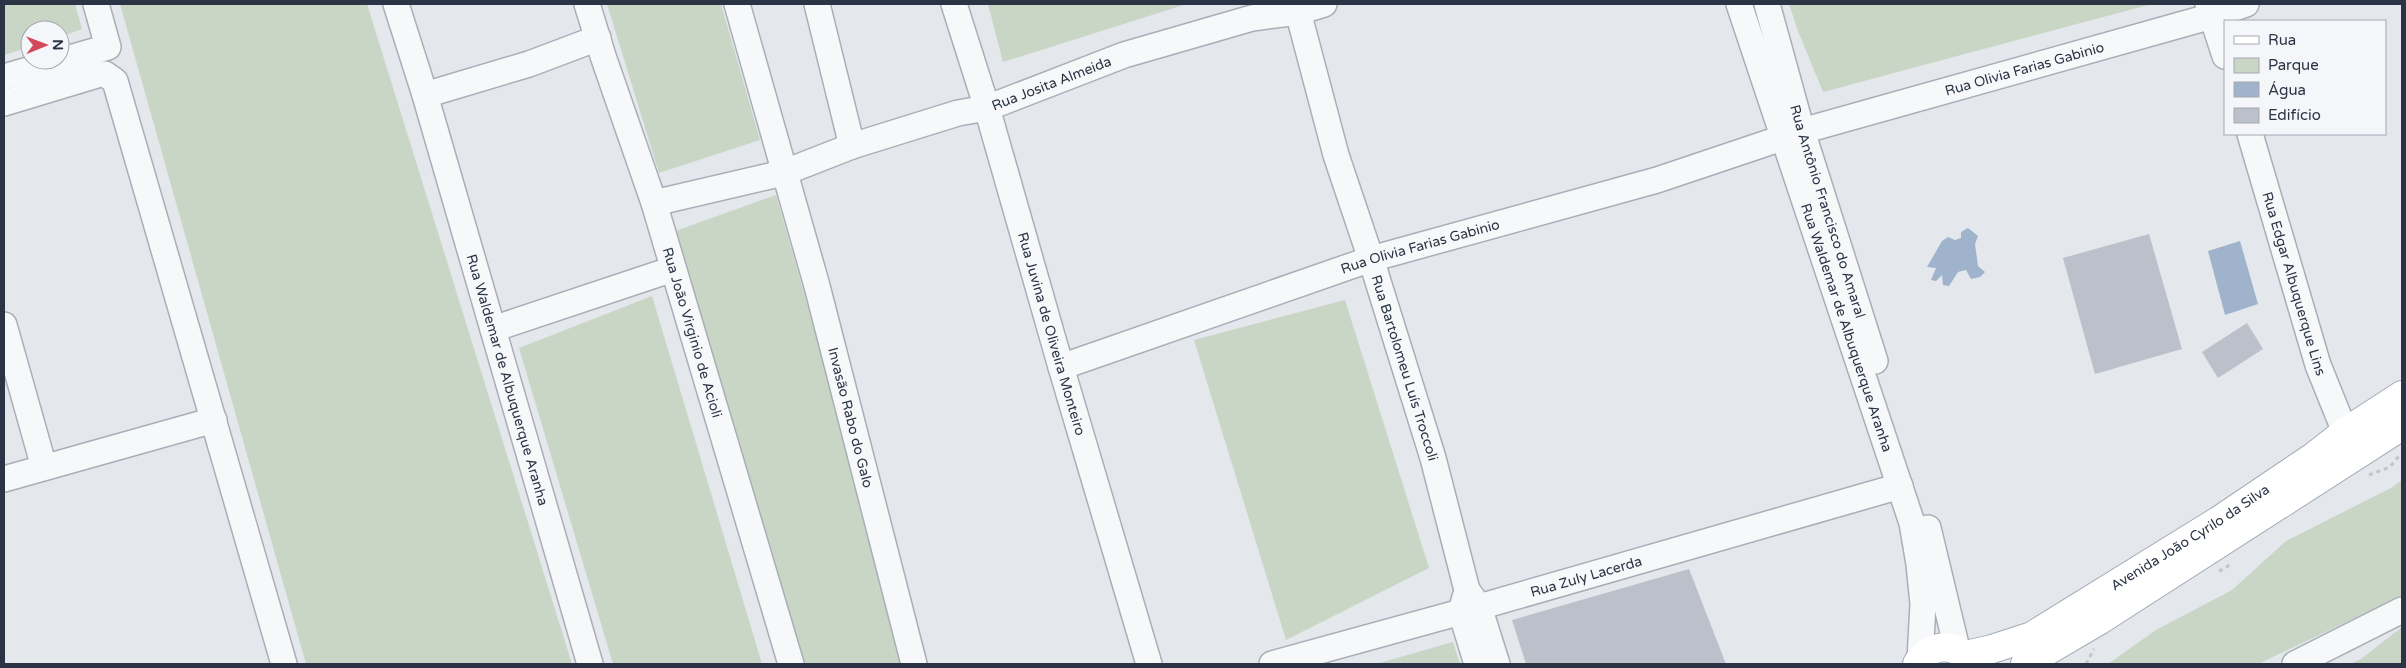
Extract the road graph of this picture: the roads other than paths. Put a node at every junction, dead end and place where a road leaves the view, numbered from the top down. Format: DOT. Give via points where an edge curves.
graph roads {
  1 [pos="96,4"];
  2 [pos="396,4"];
  3 [pos="587,4"];
  4 [pos="737,4"];
  5 [pos="817,4"];
  6 [pos="954,4"];
  7 [pos="1324,4"];
  8 [pos="1739,4"];
  9 [pos="1767,4"];
  10 [pos="2246,4"];
  11 [pos="1297,8"];
  12 [pos="2210,10"];
  13 [pos="598,38"];
  14 [pos="2224,53"];
  15 [pos="4,77"];
  16 [pos="425,96"];
  17 [pos="4,103"];
  18 [pos="987,108"];
  19 [pos="1792,134"];
  20 [pos="2250,135"];
  21 [pos="852,146"];
  22 [pos="783,173"];
  23 [pos="654,202"];
  24 [pos="1371,259"];
  25 [pos="673,269"];
  26 [pos="4,325"];
  27 [pos="492,329"];
  28 [pos="1061,367"];
  29 [pos="2402,395"];
  30 [pos="214,420"];
  31 [pos="2402,426"];
  32 [pos="2344,432"];
  33 [pos="44,467"];
  34 [pos="4,479"];
  35 [pos="1900,486"];
  36 [pos="1469,603"];
  37 [pos="2402,610"];
  38 [pos="1966,656"];
  39 [pos="1918,662"];
  40 [pos="284,664"];
  41 [pos="590,664"];
  42 [pos="791,664"];
  43 [pos="914,664"];
  44 [pos="1149,664"];
  45 [pos="1272,664"];
  46 [pos="1477,664"];
  47 [pos="1497,664"];
  48 [pos="2025,664"];
  49 [pos="2295,664"];
  1 -- 15 [label="street" via="108,47"];
  2 -- 16 [label="street, Rua Waldemar de Albuquerque Aranha"];
  3 -- 13 [label="street, Rua João Virginio de Acioli"];
  4 -- 22 [label="street, Invasão Rabo do Galo"];
  5 -- 21 [label="street"];
  6 -- 18 [label="street, Rua Juvina de Oliveira Monteiro"];
  7 -- 11 [label="street, Rua Josita Almeida"];
  8 -- 19 [label="street, Rua Waldemar de Albuquerque Aranha"];
  9 -- 19 [label="street, Rua Antônio Francisco do Amaral"];
  10 -- 12 [label="street, Rua Olivia Farias Gabinio"];
  11 -- 18 [label="street, Rua Josita Almeida" via="1124,55"];
  11 -- 24 [label="street, Rua Bartolomeu Luís Troccoli" via="1336,155"];
  12 -- 14 [label="street"];
  12 -- 19 [label="street, Rua Olivia Farias Gabinio"];
  13 -- 16 [label="street" via="529,64"];
  13 -- 23 [label="street, Rua João Virginio de Acioli"];
  16 -- 27 [label="street, Rua Waldemar de Albuquerque Aranha"];
  17 -- 30 [label="street" via="105,74 115,81"];
  18 -- 21 [label="street, Rua Josita Almeida" via="958,113"];
  18 -- 28 [label="street, Rua Juvina de Oliveira Monteiro"];
  19 -- 24 [label="street, Rua Olivia Farias Gabinio" via="1657,180"];
  19 -- 35 [label="street, Rua Waldemar de Albuquerque Aranha"];
  19 -- 38 [label="street, Rua Antônio Francisco do Amaral" via="1928,527"];
  20 -- 32 [label="street, Rua Edgar Albuquerque Lins" via="2318,365"];
  21 -- 22 [label="street, Rua Josita Almeida"];
  22 -- 23 [label="street, Rua Josita Almeida"];
  22 -- 43 [label="street, Invasão Rabo do Galo" via="817,286"];
  23 -- 25 [label="street, Rua João Virginio de Acioli"];
  24 -- 28 [label="street, Rua Olivia Farias Gabinio"];
  24 -- 36 [label="street, Rua Bartolomeu Luís Troccoli" via="1433,458"];
  25 -- 27 [label="street"];
  25 -- 42 [label="street, Rua João Virginio de Acioli"];
  26 -- 33 [label="street"];
  27 -- 41 [label="street, Rua Waldemar de Albuquerque Aranha"];
  28 -- 44 [label="street, Rua Juvina de Oliveira Monteiro"];
  29 -- 32 [label="main road, Avenida João Cyrilo da Silva"];
  30 -- 33 [label="street"];
  30 -- 40 [label="street"];
  31 -- 48 [label="main road, Avenida João Cyrilo da Silva" via="2100,620"];
  32 -- 38 [label="main road, Avenida João Cyrilo da Silva" via="2313,457 2218,521 2032,636"];
  33 -- 34 [label="street"];
  35 -- 36 [label="street, Rua Zuly Lacerda"];
  35 -- 39 [label="street, Rua Waldemar de Albuquerque Aranha" via="1912,524 1919,564 1923,604"];
  36 -- 45 [label="street, Rua Zuly Lacerda"];
  36 -- 46 [label="street, Rua Bartolomeu Luís Troccoli"];
  36 -- 47 [label="street, Rua Bartolomeu Luís Troccoli"];
  37 -- 49 [label="street"];
  38 -- 39 [label="main road, Avenida João Cyrilo da Silva" via="1937,648"];
}
